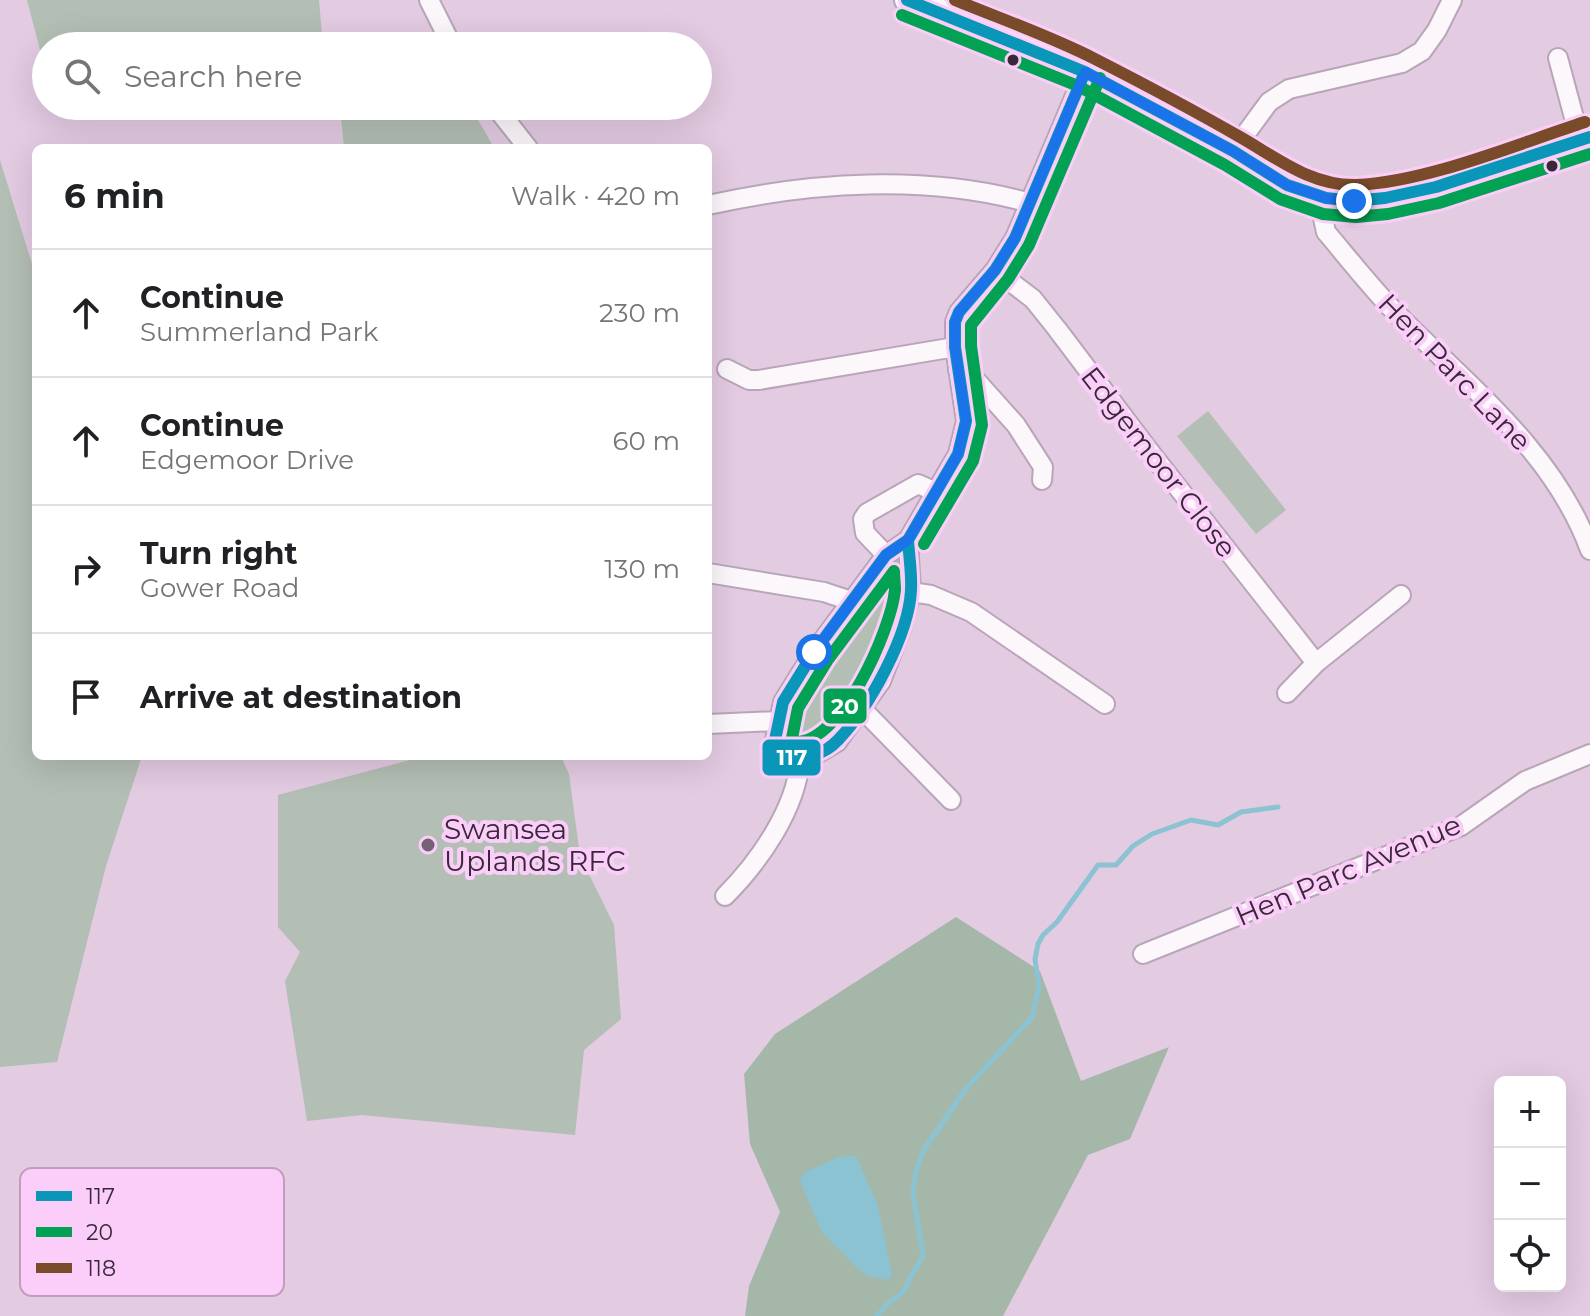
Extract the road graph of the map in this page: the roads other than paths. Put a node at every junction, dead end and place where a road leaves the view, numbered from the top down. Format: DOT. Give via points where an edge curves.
graph roads {
  1 [pos="429,0"];
  2 [pos="907,0"];
  3 [pos="1452,0"];
  4 [pos="938,5"];
  5 [pos="445,32"];
  6 [pos="1558,58"];
  7 [pos="1085,72"];
  8 [pos="506,120"];
  9 [pos="1585,138"];
  10 [pos="525,144"];
  11 [pos="1233,151"];
  12 [pos="1326,198"];
  13 [pos="1030,203"];
  14 [pos="712,204"];
  15 [pos="995,270"];
  16 [pos="955,347"];
  17 [pos="727,369"];
  18 [pos="958,370"];
  19 [pos="1042,480"];
  20 [pos="936,492"];
  21 [pos="908,540"];
  22 [pos="1590,550"];
  23 [pos="886,555"];
  24 [pos="712,574"];
  25 [pos="911,592"];
  26 [pos="1401,595"];
  27 [pos="851,601"];
  28 [pos="1316,663"];
  29 [pos="1287,693"];
  30 [pos="1105,704"];
  31 [pos="863,710"];
  32 [pos="777,721"];
  33 [pos="712,724"];
  34 [pos="1590,754"];
  35 [pos="800,759"];
  36 [pos="951,800"];
  37 [pos="725,896"];
  38 [pos="1143,954"];
  1 -- 5 [label="street"];
  2 -- 4 [label="main road"];
  3 -- 11 [label="street" via="1422,51 1402,63 1289,89 1269,102"];
  4 -- 7 [label="main road"];
  6 -- 9 [label="street"];
  7 -- 11 [label="main road"];
  7 -- 13 [label="street"];
  8 -- 10 [label="street"];
  9 -- 12 [label="main road" via="1436,187 1385,198"];
  11 -- 12 [label="main road" via="1287,185"];
  12 -- 22 [label="street, Hen Parc Lane" via="1326,232 1390,307 1539,458"];
  13 -- 14 [label="street" via="992,192 895,186 792,190"];
  13 -- 15 [label="street"];
  15 -- 16 [label="street" via="959,312"];
  15 -- 28 [label="street, Edgemoor Close" via="1033,299"];
  16 -- 17 [label="street" via="759,380"];
  16 -- 18 [label="street"];
  18 -- 19 [label="street" via="973,377 1016,425 1043,467"];
  18 -- 20 [label="street" via="966,421 958,454"];
  20 -- 21 [label="street"];
  20 -- 23 [label="street" via="918,484 867,513 865,533"];
  21 -- 23 [label="street"];
  21 -- 25 [label="street"];
  23 -- 27 [label="street"];
  24 -- 27 [label="street"];
  25 -- 30 [label="street" via="971,612"];
  25 -- 31 [label="street" via="881,681"];
  26 -- 28 [label="street"];
  27 -- 32 [label="street" via="783,702"];
  28 -- 29 [label="street"];
  31 -- 35 [label="street" via="837,742"];
  31 -- 36 [label="street"];
  32 -- 33 [label="street"];
  32 -- 35 [label="street" via="780,750"];
  34 -- 38 [label="street, Hen Parc Avenue" via="1525,781 1461,826"];
  35 -- 37 [label="street" via="794,789 772,835 750,871"];
}
